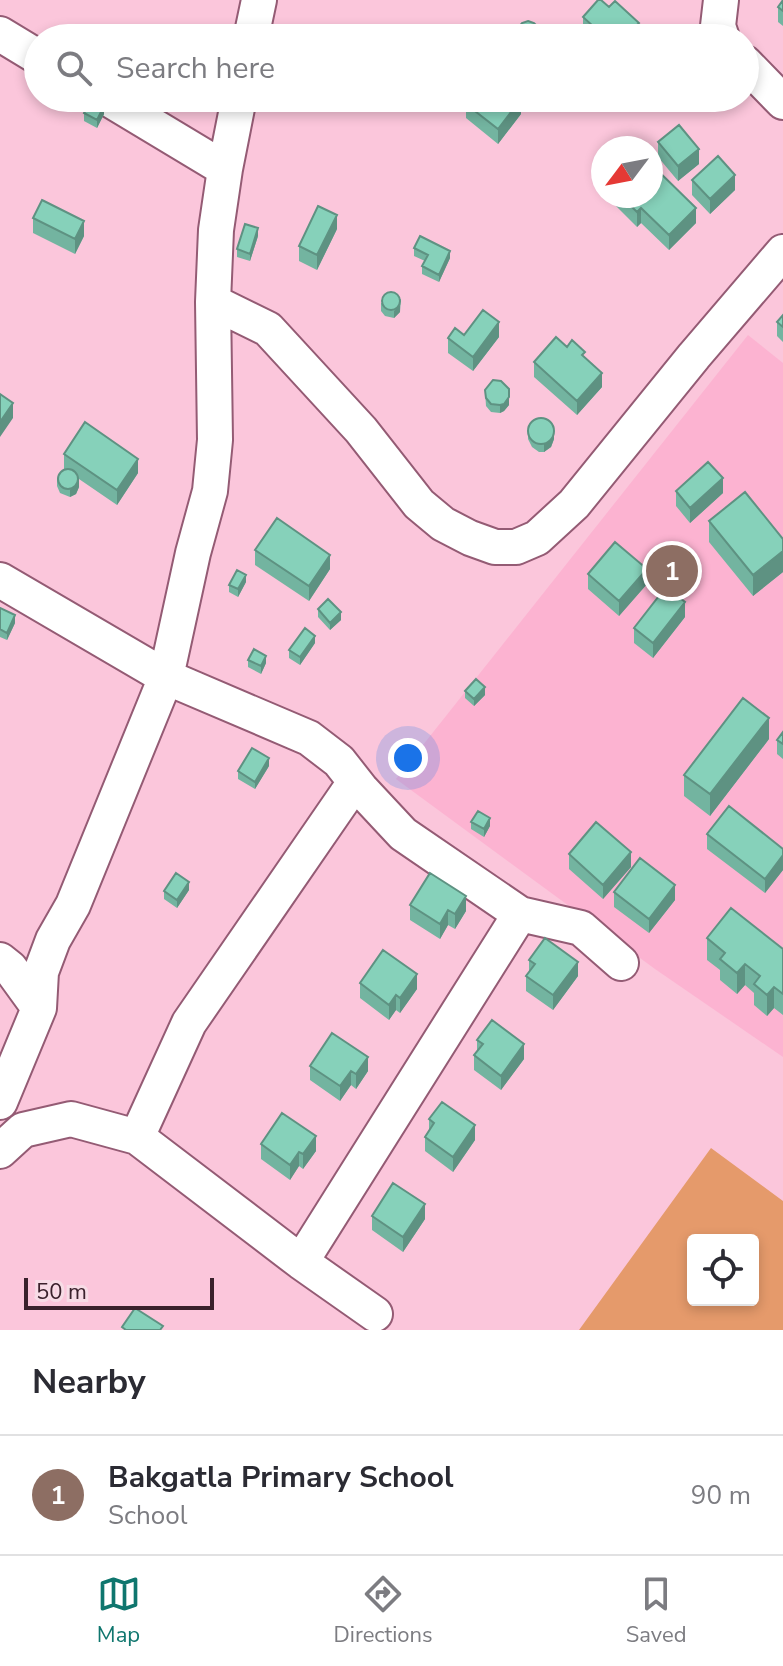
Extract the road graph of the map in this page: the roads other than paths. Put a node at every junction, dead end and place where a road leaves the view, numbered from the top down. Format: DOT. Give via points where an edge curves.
graph roads {
  1 [pos="259,0"];
  2 [pos="721,0"];
  3 [pos="254,24"];
  4 [pos="718,24"];
  5 [pos="0,34"];
  6 [pos="24,49"];
  7 [pos="759,77"];
  8 [pos="783,102"];
  9 [pos="130,112"];
  10 [pos="236,112"];
  11 [pos="225,169"];
  12 [pos="783,252"];
  13 [pos="213,302"];
  14 [pos="0,580"];
  15 [pos="166,677"];
  16 [pos="355,782"];
  17 [pos="520,914"];
  18 [pos="0,960"];
  19 [pos="621,963"];
  20 [pos="39,1008"];
  21 [pos="0,1102"];
  22 [pos="137,1137"];
  23 [pos="0,1151"];
  24 [pos="301,1262"];
  25 [pos="375,1314"];
  1 -- 3 [label="street"];
  2 -- 4 [label="street"];
  5 -- 6 [label="street"];
  7 -- 8 [label="street"];
  9 -- 11 [label="street"];
  10 -- 11 [label="street"];
  11 -- 13 [label="street"];
  12 -- 13 [label="street" via="574,504 537,538 516,547 495,547 443,524 419,504 361,430 268,329"];
  13 -- 15 [label="street" via="215,440 210,491"];
  14 -- 15 [label="street"];
  15 -- 16 [label="street" via="309,738 339,761"];
  15 -- 20 [label="street" via="73,905 53,940 41,972"];
  16 -- 17 [label="street" via="403,834"];
  16 -- 22 [label="street" via="189,1023"];
  17 -- 19 [label="street" via="581,928"];
  17 -- 24 [label="street"];
  18 -- 20 [label="street"];
  20 -- 21 [label="street"];
  22 -- 23 [label="street" via="71,1119 23,1130"];
  22 -- 24 [label="street"];
  24 -- 25 [label="street"];
}
